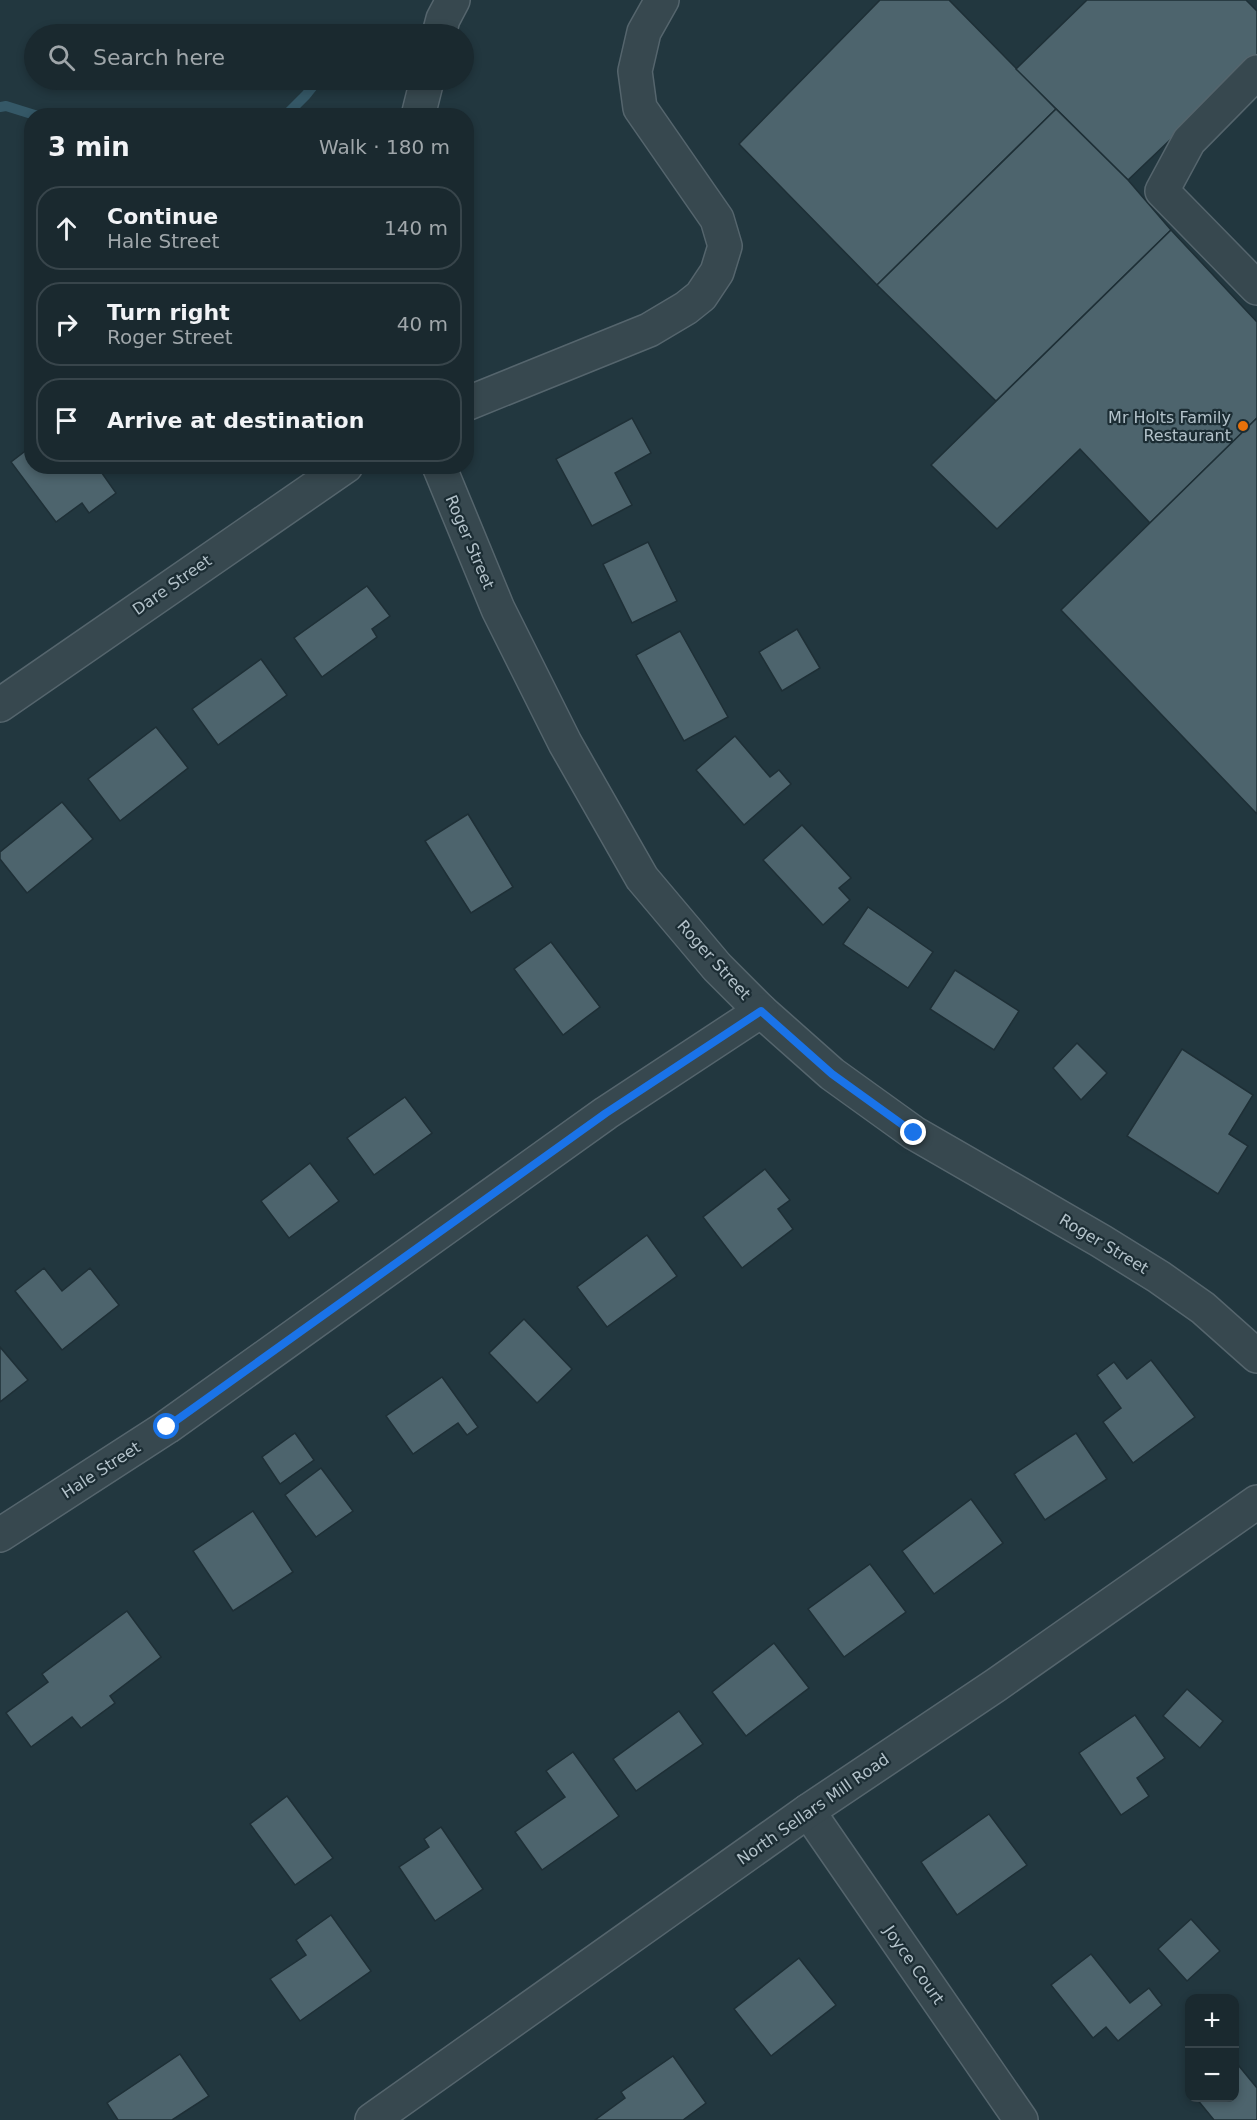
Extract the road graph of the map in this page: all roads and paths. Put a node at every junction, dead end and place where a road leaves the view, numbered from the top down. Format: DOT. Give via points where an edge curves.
graph roads {
  1 [pos="453,0"];
  2 [pos="662,0"];
  3 [pos="442,24"];
  4 [pos="1257,72"];
  5 [pos="425,90"];
  6 [pos="420,108"];
  7 [pos="1257,288"];
  8 [pos="474,401"];
  9 [pos="334,474"];
  10 [pos="442,474"];
  11 [pos="0,705"];
  12 [pos="761,1011"];
  13 [pos="1257,1356"];
  14 [pos="1257,1502"];
  15 [pos="0,1535"];
  16 [pos="808,1811"];
  17 [pos="372,2120"];
  18 [pos="1021,2120"];
  1 -- 3 [label="street"];
  2 -- 8 [label="street" via="644,32 635,71 640,108 717,219 725,246 717,272 701,296 649,330"];
  4 -- 7 [label="street" via="1190,141 1162,191"];
  5 -- 6 [label="street"];
  9 -- 11 [label="street, Dare Street"];
  10 -- 12 [label="street, Roger Street" via="504,620 565,743 642,878 717,967"];
  12 -- 13 [label="street, Roger Street" via="832,1074 914,1133 1159,1277 1203,1308"];
  12 -- 15 [label="street, Hale Street" via="606,1113 167,1427"];
  14 -- 16 [label="street, North Sellars Mill Road"];
  16 -- 17 [label="street, North Sellars Mill Road"];
  16 -- 18 [label="street, Joyce Court"];
}
